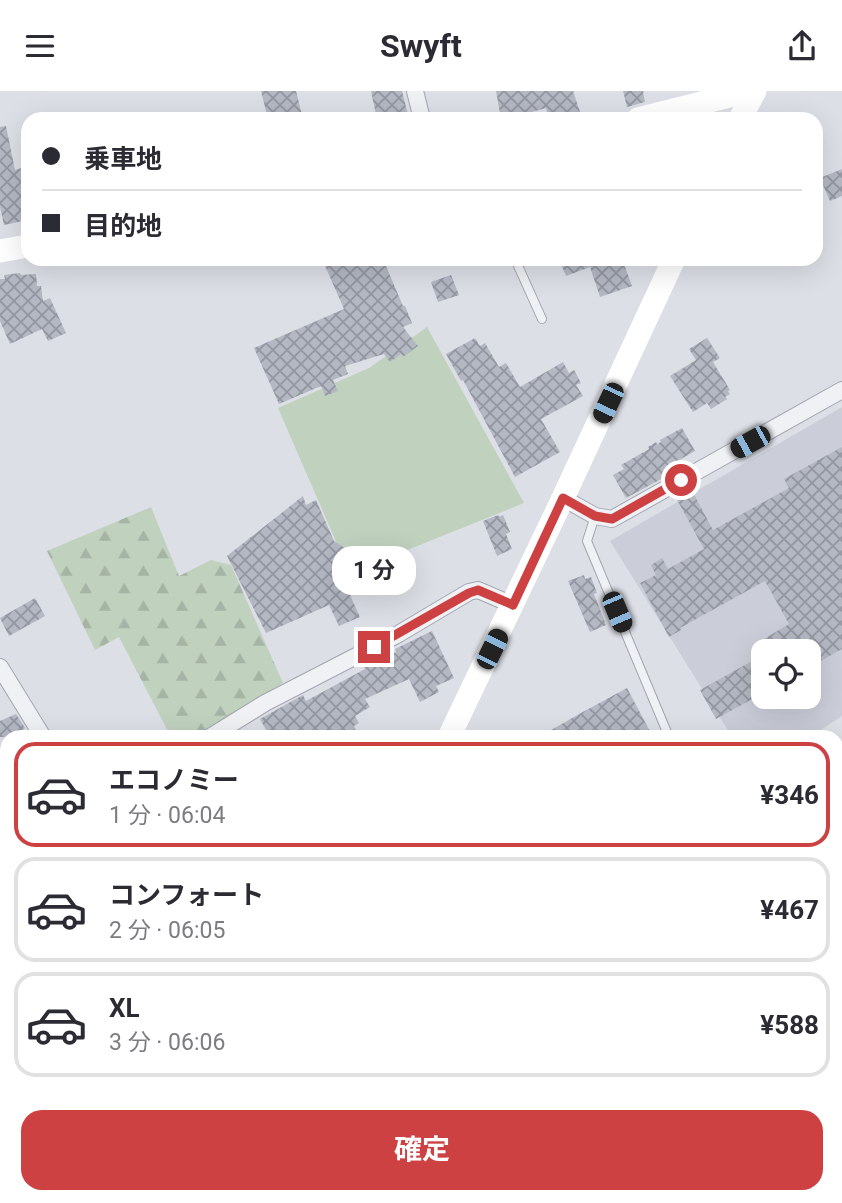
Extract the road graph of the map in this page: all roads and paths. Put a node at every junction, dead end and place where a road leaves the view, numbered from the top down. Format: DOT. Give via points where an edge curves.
graph roads {
  1 [pos="415,91"];
  2 [pos="749,91"];
  3 [pos="755,91"];
  4 [pos="420,112"];
  5 [pos="666,112"];
  6 [pos="744,112"];
  7 [pos="21,247"];
  8 [pos="0,251"];
  9 [pos="518,266"];
  10 [pos="671,266"];
  11 [pos="542,319"];
  12 [pos="842,390"];
  13 [pos="563,498"];
  14 [pos="595,516"];
  15 [pos="513,605"];
  16 [pos="0,667"];
  17 [pos="39,730"];
  18 [pos="221,730"];
  19 [pos="452,730"];
  20 [pos="666,730"];
  1 -- 4 [label="street"];
  2 -- 5 [label="street"];
  3 -- 6 [label="street"];
  7 -- 8 [label="street"];
  9 -- 11 [label="lane"];
  10 -- 13 [label="street"];
  12 -- 14 [label="street" via="612,519"];
  13 -- 14 [label="street"];
  13 -- 15 [label="street"];
  14 -- 20 [label="lane" via="587,541"];
  15 -- 18 [label="street" via="478,590 469,593"];
  15 -- 19 [label="street"];
  16 -- 17 [label="street"];
}
